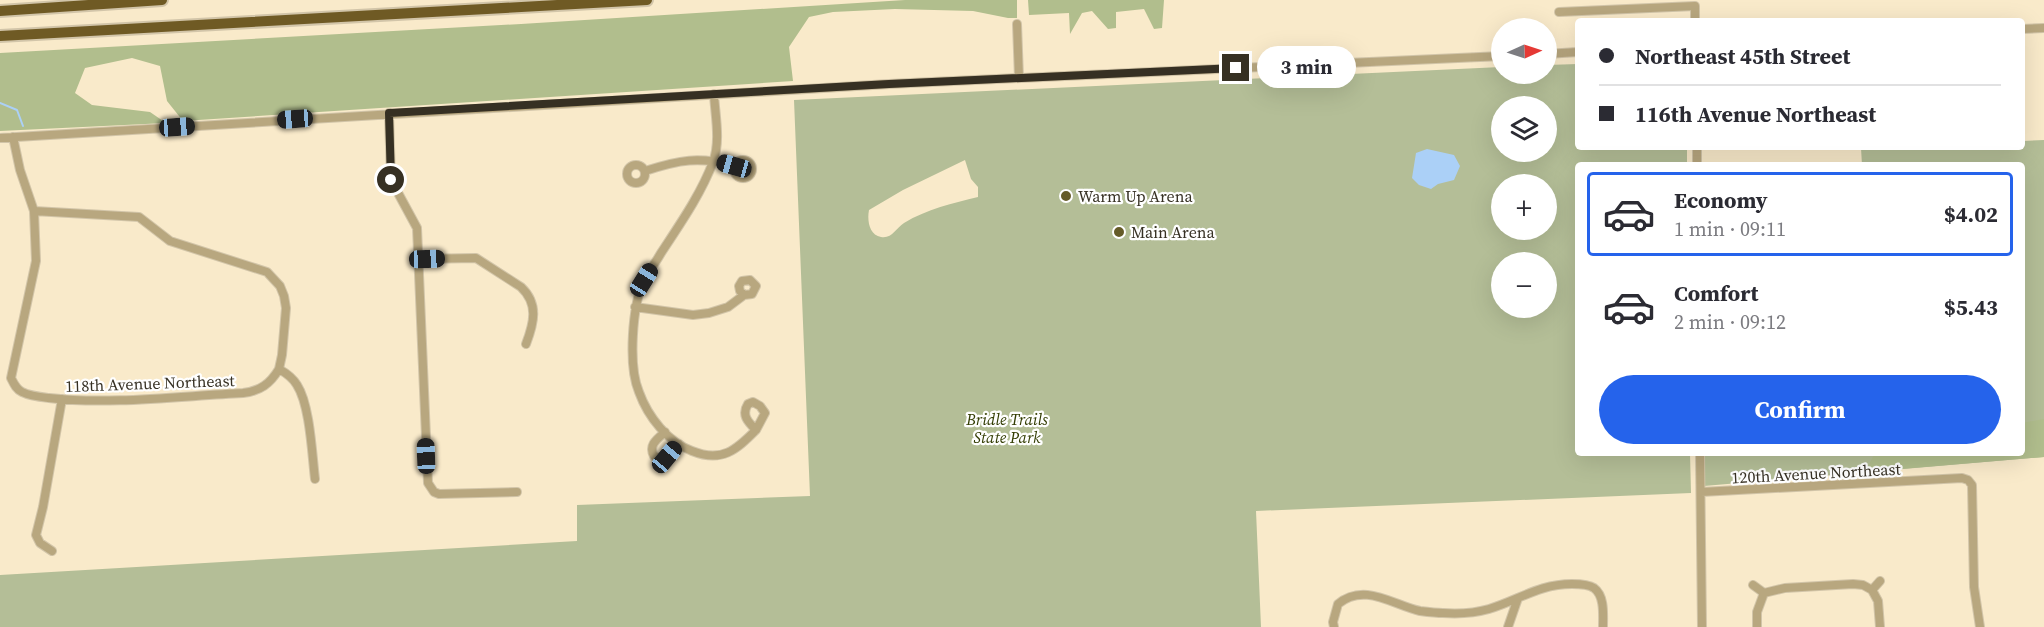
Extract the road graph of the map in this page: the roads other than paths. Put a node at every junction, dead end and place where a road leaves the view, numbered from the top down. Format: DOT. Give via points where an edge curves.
graph roads {
  1 [pos="162,0"];
  2 [pos="647,0"];
  3 [pos="0,10"];
  4 [pos="1559,12"];
  5 [pos="1695,18"];
  6 [pos="1017,24"];
  7 [pos="2044,28"];
  8 [pos="2025,29"];
  9 [pos="0,36"];
  10 [pos="1575,52"];
  11 [pos="1557,53"];
  12 [pos="1491,57"];
  13 [pos="1019,78"];
  14 [pos="714,94"];
  15 [pos="389,113"];
  16 [pos="13,137"];
  17 [pos="0,138"];
  18 [pos="714,161"];
  19 [pos="734,166"];
  20 [pos="645,171"];
  21 [pos="34,211"];
  22 [pos="419,259"];
  23 [pos="744,295"];
  24 [pos="635,307"];
  25 [pos="526,344"];
  26 [pos="279,369"];
  27 [pos="62,399"];
  28 [pos="756,430"];
  29 [pos="665,432"];
  30 [pos="679,444"];
  31 [pos="1700,456"];
  32 [pos="315,478"];
  33 [pos="517,492"];
  34 [pos="1701,492"];
  35 [pos="52,552"];
  36 [pos="1880,580"];
  37 [pos="1753,585"];
  38 [pos="1872,591"];
  39 [pos="1764,593"];
  40 [pos="1518,598"];
  41 [pos="1334,627"];
  42 [pos="1508,627"];
  43 [pos="1603,627"];
  44 [pos="1702,627"];
  45 [pos="1757,627"];
  46 [pos="1880,627"];
  47 [pos="1980,627"];
  1 -- 3 [label="highway"];
  2 -- 9 [label="highway"];
  4 -- 5 [label="street" via="1695,6"];
  6 -- 13 [label="street"];
  7 -- 8 [label="street"];
  10 -- 11 [label="street"];
  12 -- 13 [label="street"];
  13 -- 14 [label="street"];
  14 -- 15 [label="street"];
  14 -- 18 [label="street"];
  15 -- 16 [label="street"];
  15 -- 22 [label="street" via="391,180 415,223"];
  16 -- 17 [label="street"];
  16 -- 21 [label="street"];
  18 -- 19 [label="street"];
  18 -- 20 [label="street" via="678,161"];
  18 -- 24 [label="street" via="644,280"];
  21 -- 26 [label="street" via="139,217 170,241 259,268 273,278 284,296"];
  21 -- 27 [label="street, 118th Avenue Northeast" via="36,261 11,378 22,392"];
  22 -- 25 [label="street" via="476,258 521,287 533,306 532,328"];
  22 -- 33 [label="street" via="428,483 439,494"];
  23 -- 24 [label="street" via="728,307 693,315"];
  24 -- 29 [label="street" via="634,368 638,391 648,412"];
  26 -- 27 [label="street, 118th Avenue Northeast" via="272,380 255,392"];
  26 -- 32 [label="street" via="297,384 302,395"];
  27 -- 35 [label="street" via="36,534"];
  28 -- 30 [label="street" via="737,449 716,456"];
  29 -- 30 [label="street"];
  29 -- 30 [label="street" via="653,445 654,456 665,459"];
  31 -- 34 [label="street"];
  34 -- 44 [label="street"];
  34 -- 47 [label="street, 120th Avenue Northeast" via="1968,480 1972,485 1974,587"];
  36 -- 38 [label="street"];
  37 -- 39 [label="street"];
  38 -- 39 [label="street" via="1853,584"];
  38 -- 46 [label="street" via="1878,601"];
  39 -- 45 [label="street" via="1757,612"];
  40 -- 41 [label="street" via="1485,610 1443,613 1419,611 1364,594 1353,595 1338,604"];
  40 -- 42 [label="street"];
  40 -- 43 [label="street" via="1556,584 1594,588 1601,597"];
}
